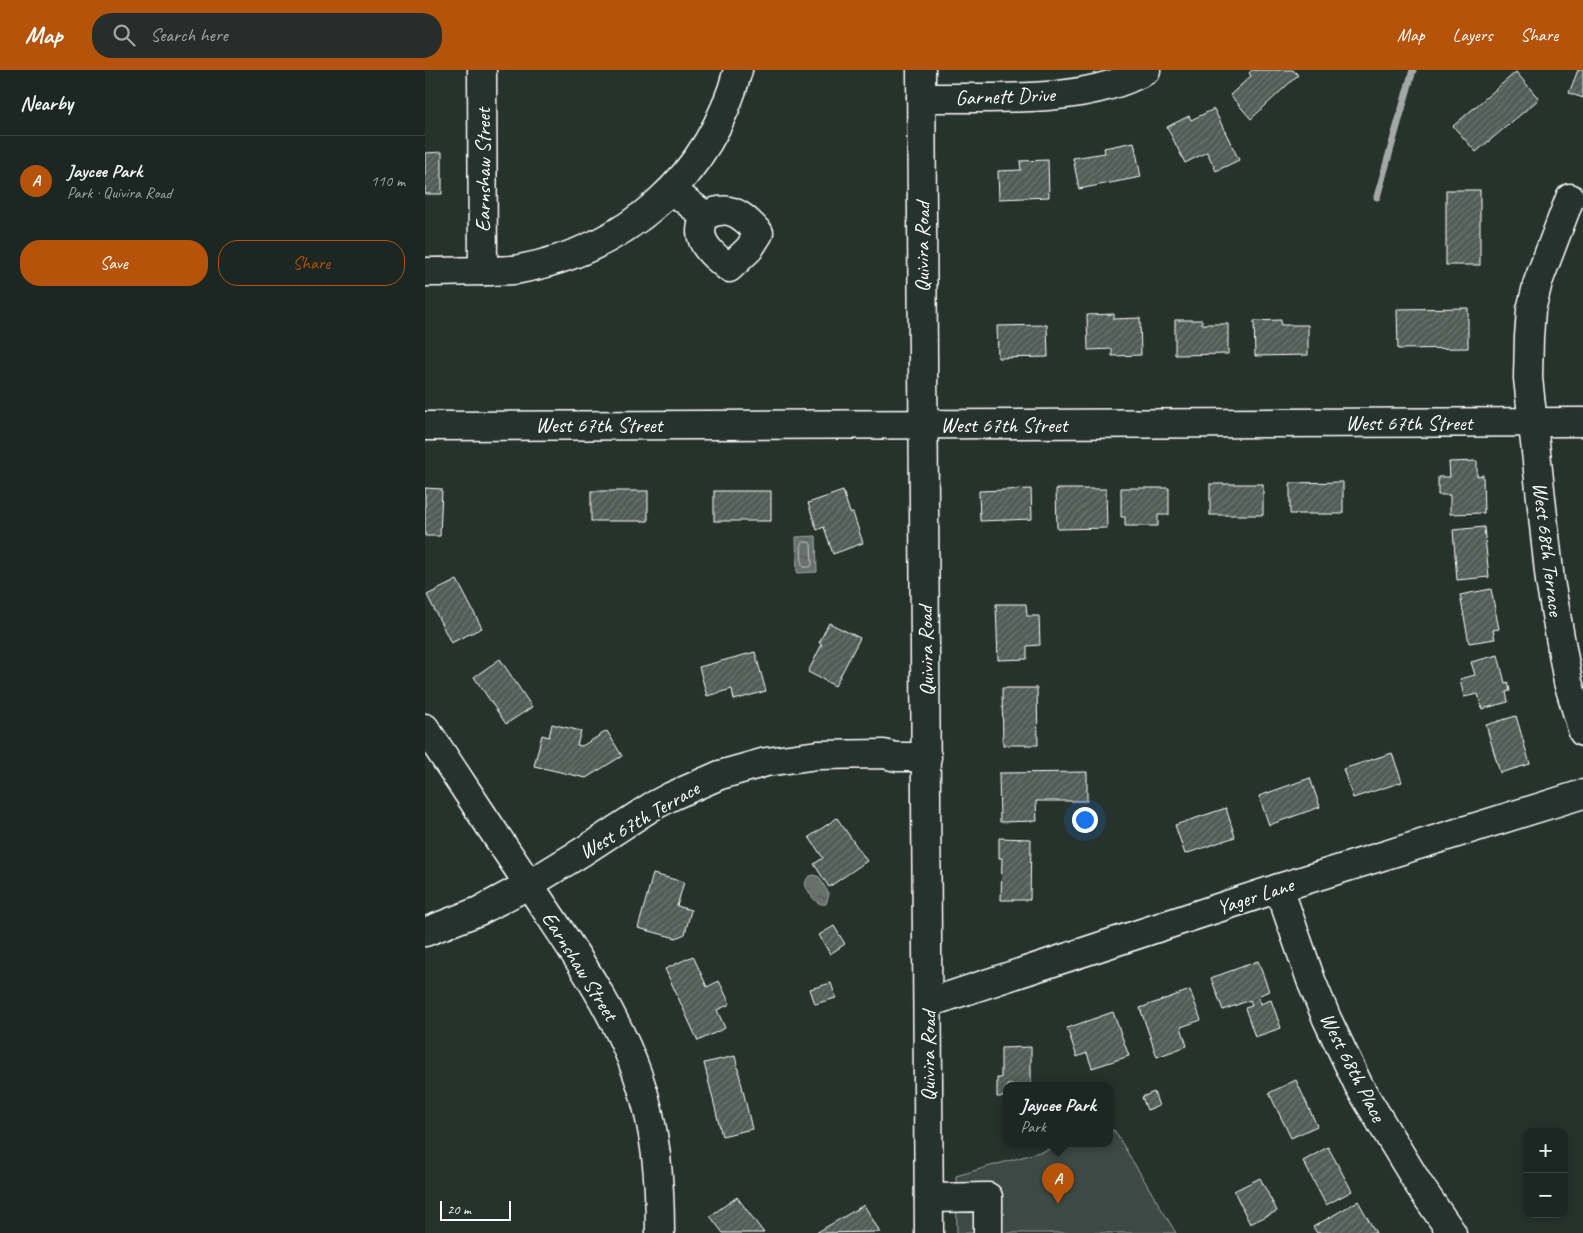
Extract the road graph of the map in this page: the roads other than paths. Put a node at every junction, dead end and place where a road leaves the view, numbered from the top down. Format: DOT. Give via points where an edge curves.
graph roads {
  1 [pos="482,70"];
  2 [pos="738,70"];
  3 [pos="921,70"];
  4 [pos="1146,70"];
  5 [pos="921,98"];
  6 [pos="672,190"];
  7 [pos="1570,198"];
  8 [pos="704,215"];
  9 [pos="483,271"];
  10 [pos="425,272"];
  11 [pos="1583,422"];
  12 [pos="1533,423"];
  13 [pos="923,425"];
  14 [pos="425,426"];
  15 [pos="425,728"];
  16 [pos="1583,732"];
  17 [pos="927,757"];
  18 [pos="1583,794"];
  19 [pos="528,885"];
  20 [pos="1279,888"];
  21 [pos="425,932"];
  22 [pos="928,1003"];
  23 [pos="929,1198"];
  24 [pos="660,1233"];
  25 [pos="929,1233"];
  26 [pos="988,1233"];
  27 [pos="1452,1233"];
  1 -- 9 [label="street, Earnshaw Street"];
  2 -- 6 [label="street" via="717,124 697,160"];
  3 -- 5 [label="street, Quivira Road"];
  4 -- 5 [label="street, Garnett Drive" via="1099,88 1072,94"];
  5 -- 13 [label="street, Quivira Road"];
  6 -- 8 [label="street"];
  6 -- 9 [label="street" via="620,232 573,254 518,270"];
  7 -- 12 [label="street, West 68th Terrace" via="1541,273 1531,310 1528,378"];
  9 -- 10 [label="street"];
  11 -- 12 [label="street, West 67th Street"];
  12 -- 13 [label="street, West 67th Street"];
  12 -- 16 [label="street, West 68th Terrace" via="1550,581 1568,682"];
  13 -- 14 [label="street, West 67th Street"];
  13 -- 17 [label="street, Quivira Road"];
  15 -- 19 [label="street, Earnshaw Street"];
  17 -- 19 [label="street, West 67th Terrace" via="819,754 766,762 720,775 651,808"];
  17 -- 22 [label="street, Quivira Road"];
  18 -- 20 [label="street, Yager Lane"];
  19 -- 21 [label="street, West 67th Terrace" via="479,911"];
  19 -- 24 [label="street, Earnshaw Street" via="589,975 615,1020 638,1077 653,1136 660,1196"];
  20 -- 22 [label="street, Yager Lane"];
  20 -- 27 [label="street, West 68th Place" via="1312,983 1359,1086"];
  22 -- 23 [label="street, Quivira Road"];
  23 -- 25 [label="street, Quivira Road"];
  23 -- 26 [label="street" via="988,1198"];
}
